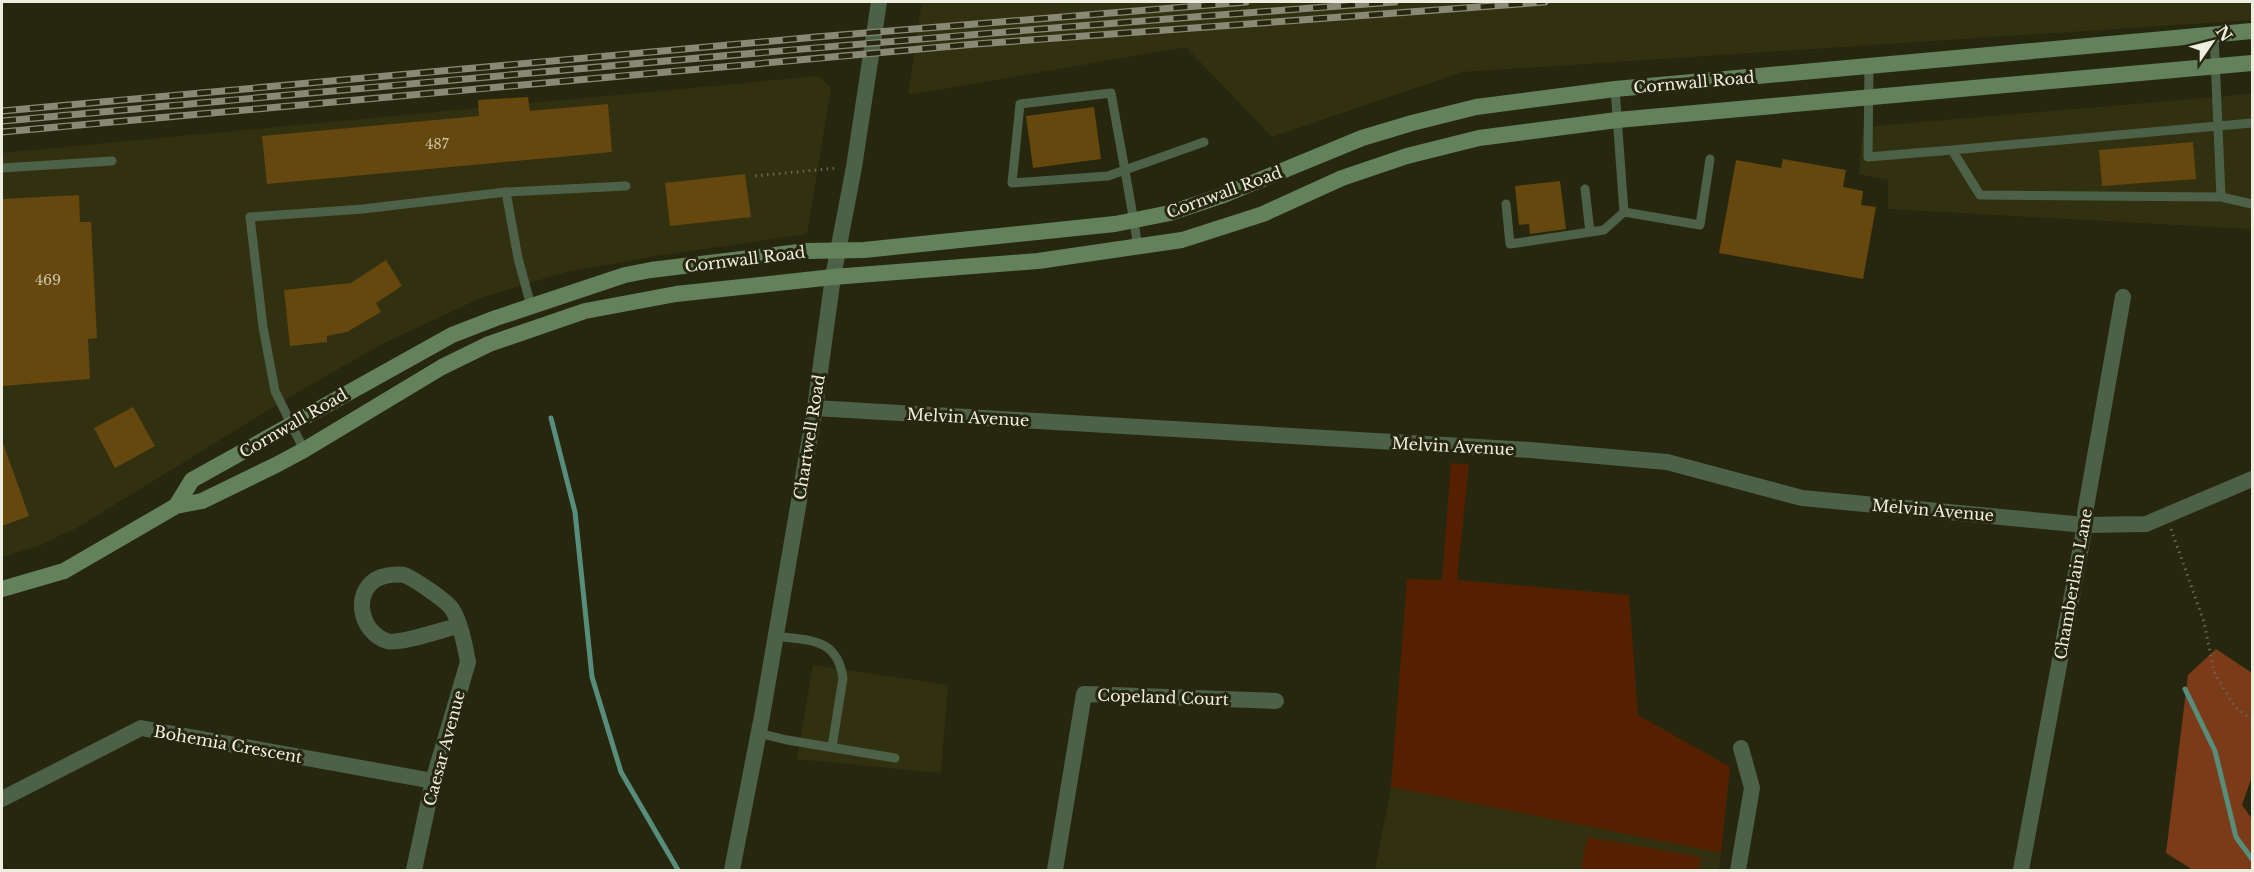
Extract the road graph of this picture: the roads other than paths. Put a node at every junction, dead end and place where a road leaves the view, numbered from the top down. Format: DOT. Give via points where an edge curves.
graph roads {
  1 [pos="879,2"];
  2 [pos="2253,31"];
  3 [pos="2214,35"];
  4 [pos="2253,63"];
  5 [pos="1869,66"];
  6 [pos="2216,67"];
  7 [pos="1615,90"];
  8 [pos="1870,96"];
  9 [pos="1617,120"];
  10 [pos="2253,123"];
  11 [pos="2218,126"];
  12 [pos="1204,142"];
  13 [pos="1952,150"];
  14 [pos="1710,159"];
  15 [pos="112,161"];
  16 [pos="2,168"];
  17 [pos="1125,172"];
  18 [pos="626,186"];
  19 [pos="1585,189"];
  20 [pos="506,192"];
  21 [pos="2221,197"];
  22 [pos="1506,204"];
  23 [pos="2253,204"];
  24 [pos="1624,212"];
  25 [pos="1134,220"];
  26 [pos="1590,232"];
  27 [pos="1138,247"];
  28 [pos="838,250"];
  29 [pos="833,278"];
  30 [pos="2123,297"];
  31 [pos="531,306"];
  32 [pos="815,408"];
  33 [pos="291,425"];
  34 [pos="304,450"];
  35 [pos="2253,479"];
  36 [pos="176,506"];
  37 [pos="2085,525"];
  38 [pos="2,589"];
  39 [pos="458,626"];
  40 [pos="775,636"];
  41 [pos="1276,701"];
  42 [pos="758,733"];
  43 [pos="832,747"];
  44 [pos="1741,748"];
  45 [pos="895,758"];
  46 [pos="433,781"];
  47 [pos="2,799"];
  48 [pos="414,870"];
  49 [pos="732,870"];
  50 [pos="1054,870"];
  51 [pos="1738,870"];
  52 [pos="2021,870"];
  1 -- 28 [label="street, Chartwell Road"];
  2 -- 3 [label="main road, Cornwall Road"];
  3 -- 5 [label="main road, Cornwall Road"];
  3 -- 6 [label="lane"];
  4 -- 6 [label="main road, Cornwall Road"];
  5 -- 7 [label="main road, Cornwall Road"];
  5 -- 8 [label="lane"];
  6 -- 8 [label="main road, Cornwall Road"];
  6 -- 11 [label="lane"];
  7 -- 9 [label="lane"];
  7 -- 25 [label="main road, Cornwall Road" via="1476,107 1412,123 1362,138 1221,196"];
  8 -- 9 [label="main road, Cornwall Road"];
  8 -- 13 [label="lane" via="1868,157"];
  9 -- 24 [label="lane"];
  9 -- 27 [label="main road, Cornwall Road" via="1479,138 1407,156 1342,178 1263,214 1182,240"];
  10 -- 11 [label="lane"];
  11 -- 13 [label="lane"];
  11 -- 21 [label="lane"];
  12 -- 17 [label="lane"];
  13 -- 21 [label="lane" via="1980,195"];
  14 -- 24 [label="lane" via="1700,225"];
  15 -- 16 [label="lane"];
  17 -- 17 [label="lane" via="1111,93 1020,104 1012,183"];
  17 -- 25 [label="lane"];
  18 -- 20 [label="lane"];
  19 -- 26 [label="lane"];
  20 -- 31 [label="lane"];
  20 -- 33 [label="lane" via="363,209 250,217 275,391"];
  21 -- 23 [label="lane"];
  22 -- 26 [label="lane" via="1510,244"];
  24 -- 26 [label="lane" via="1604,230"];
  25 -- 27 [label="lane"];
  25 -- 28 [label="main road, Cornwall Road" via="1007,236"];
  27 -- 29 [label="main road, Cornwall Road" via="1038,261"];
  28 -- 29 [label="street, Chartwell Road"];
  28 -- 31 [label="main road, Cornwall Road" via="634,273"];
  29 -- 32 [label="street, Chartwell Road"];
  29 -- 34 [label="main road, Cornwall Road" via="676,294 585,311 538,326 442,367"];
  30 -- 37 [label="street, Chamberlain Lane"];
  31 -- 33 [label="main road, Cornwall Road" via="452,334"];
  32 -- 37 [label="street, Melvin Avenue" via="1667,462 1802,498"];
  32 -- 40 [label="street, Chartwell Road"];
  33 -- 34 [label="lane"];
  33 -- 36 [label="main road, Cornwall Road" via="192,480"];
  34 -- 36 [label="main road, Cornwall Road" via="202,501"];
  35 -- 37 [label="street, Melvin Avenue" via="2146,524"];
  36 -- 38 [label="main road, Cornwall Road" via="64,571"];
  37 -- 52 [label="street, Chamberlain Lane"];
  39 -- 39 [label="street, Caesar Avenue" via="452,608 405,576 379,578 370,585 361,603 363,620 387,641"];
  39 -- 46 [label="street, Caesar Avenue" via="468,662"];
  40 -- 42 [label="street, Chartwell Road"];
  40 -- 43 [label="lane" via="819,642 836,655 843,678"];
  41 -- 50 [label="street, Copeland Court" via="1084,694"];
  42 -- 43 [label="lane"];
  42 -- 49 [label="street, Chartwell Road"];
  43 -- 45 [label="lane"];
  44 -- 51 [label="street" via="1752,788"];
  46 -- 47 [label="street, Bohemia Crescent" via="141,728"];
  46 -- 48 [label="street, Caesar Avenue"];
}
